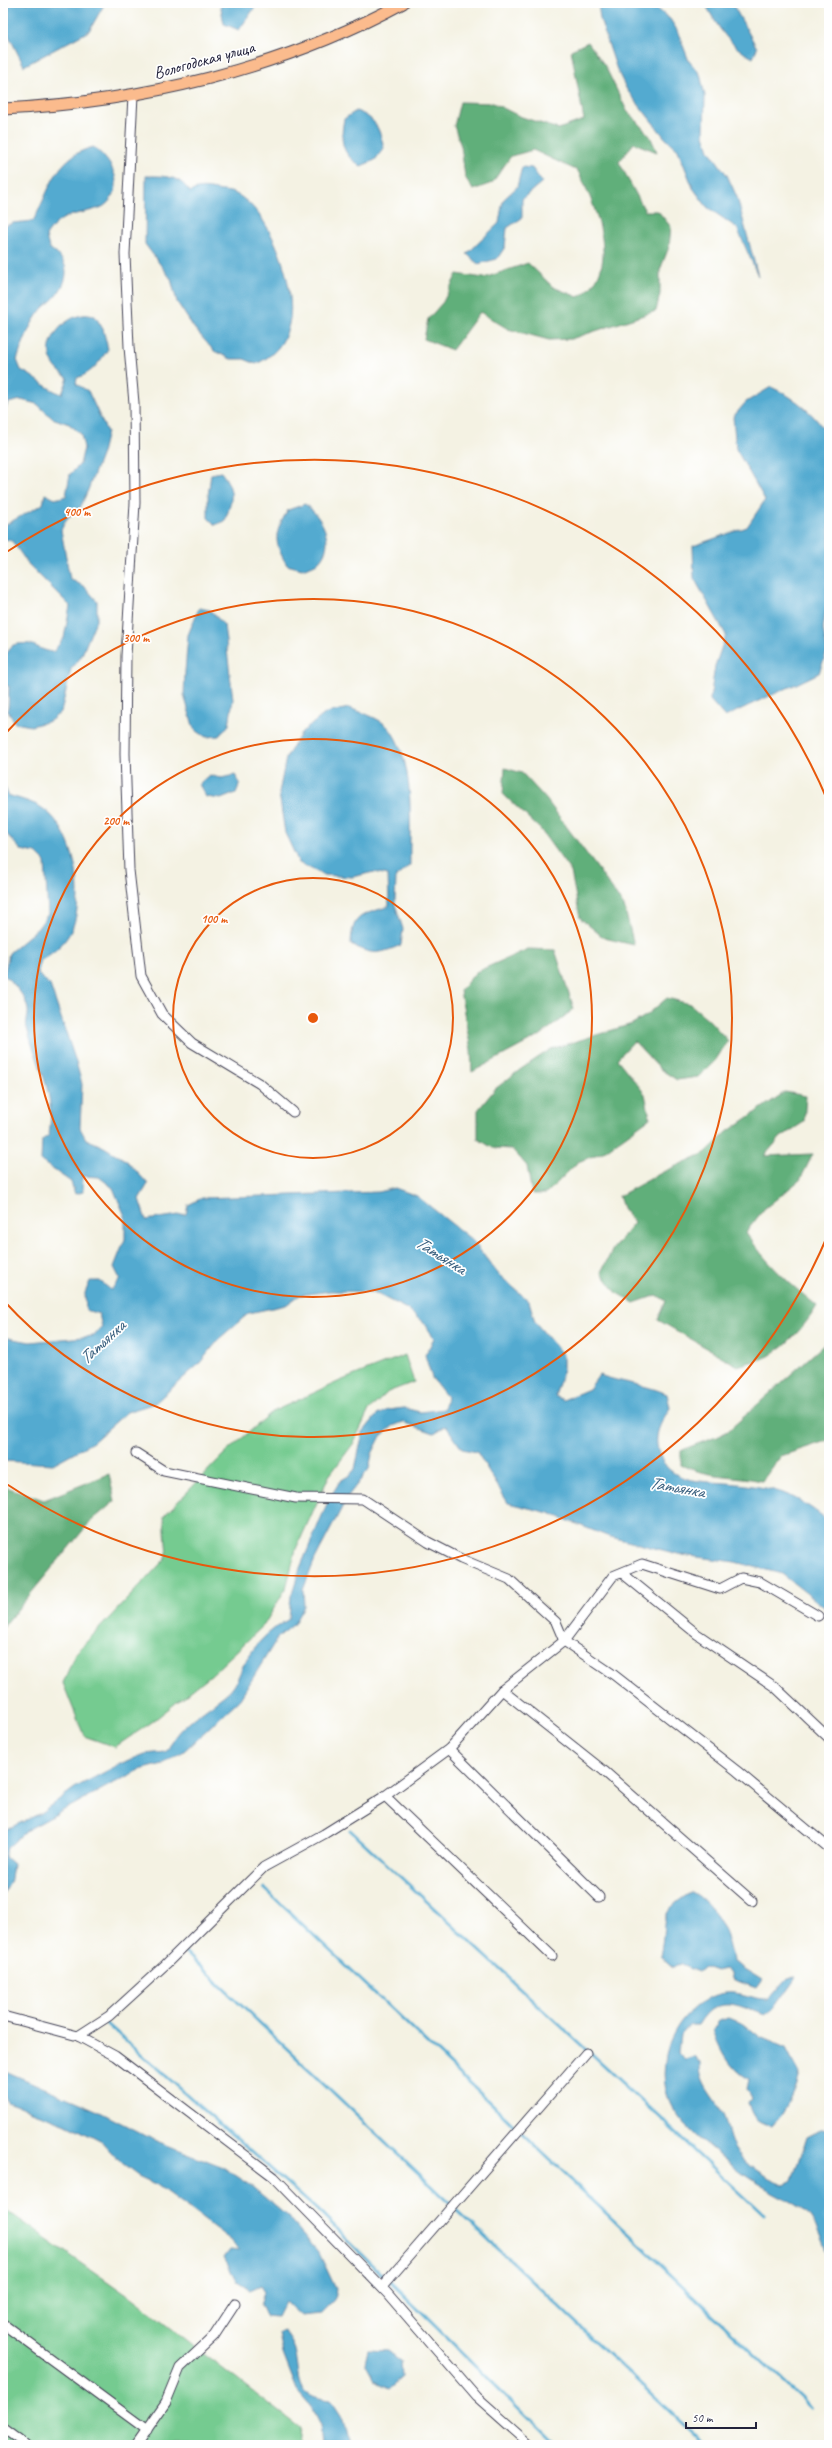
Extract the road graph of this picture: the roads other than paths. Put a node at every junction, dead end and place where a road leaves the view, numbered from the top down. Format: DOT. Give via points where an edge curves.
graph roads {
  1 [pos="403,3"];
  2 [pos="133,95"];
  3 [pos="3,109"];
  4 [pos="292,1112"];
  5 [pos="136,1453"];
  6 [pos="622,1573"];
  7 [pos="818,1616"];
  8 [pos="564,1641"];
  9 [pos="502,1690"];
  10 [pos="829,1738"];
  11 [pos="449,1749"];
  12 [pos="385,1796"];
  13 [pos="829,1848"];
  14 [pos="599,1897"];
  15 [pos="752,1901"];
  16 [pos="552,1956"];
  17 [pos="3,2016"];
  18 [pos="78,2036"];
  19 [pos="586,2053"];
  20 [pos="382,2288"];
  21 [pos="235,2304"];
  22 [pos="3,2324"];
  23 [pos="3,2428"];
  24 [pos="147,2430"];
  25 [pos="26,2445"];
  26 [pos="136,2445"];
  27 [pos="531,2445"];
  1 -- 2 [label="main road, Вологодская улица" via="333,35 264,62 221,75"];
  2 -- 3 [label="main road, Вологодская улица" via="84,103"];
  2 -- 4 [label="street" via="125,254 134,403 135,503 126,656 125,754 129,870 141,976 162,1014 192,1043 260,1084"];
  5 -- 8 [label="street" via="164,1471 296,1498 363,1499 428,1542 509,1579 556,1622"];
  6 -- 7 [label="street" via="642,1564 720,1589 741,1578 760,1582"];
  6 -- 8 [label="street" via="613,1576"];
  6 -- 10 [label="street" via="697,1634 775,1687"];
  8 -- 9 [label="street"];
  8 -- 13 [label="street" via="614,1675 737,1771"];
  9 -- 11 [label="street"];
  9 -- 15 [label="street" via="604,1771"];
  11 -- 12 [label="street"];
  11 -- 14 [label="street"];
  12 -- 16 [label="street"];
  12 -- 18 [label="street" via="264,1867 109,2016"];
  17 -- 18 [label="street"];
  18 -- 20 [label="street" via="115,2056 274,2177"];
  19 -- 20 [label="street"];
  20 -- 27 [label="street" via="477,2397"];
  21 -- 24 [label="street" via="214,2336 180,2368 166,2402"];
  22 -- 24 [label="street"];
  23 -- 25 [label="street"];
  24 -- 26 [label="street"];
}
